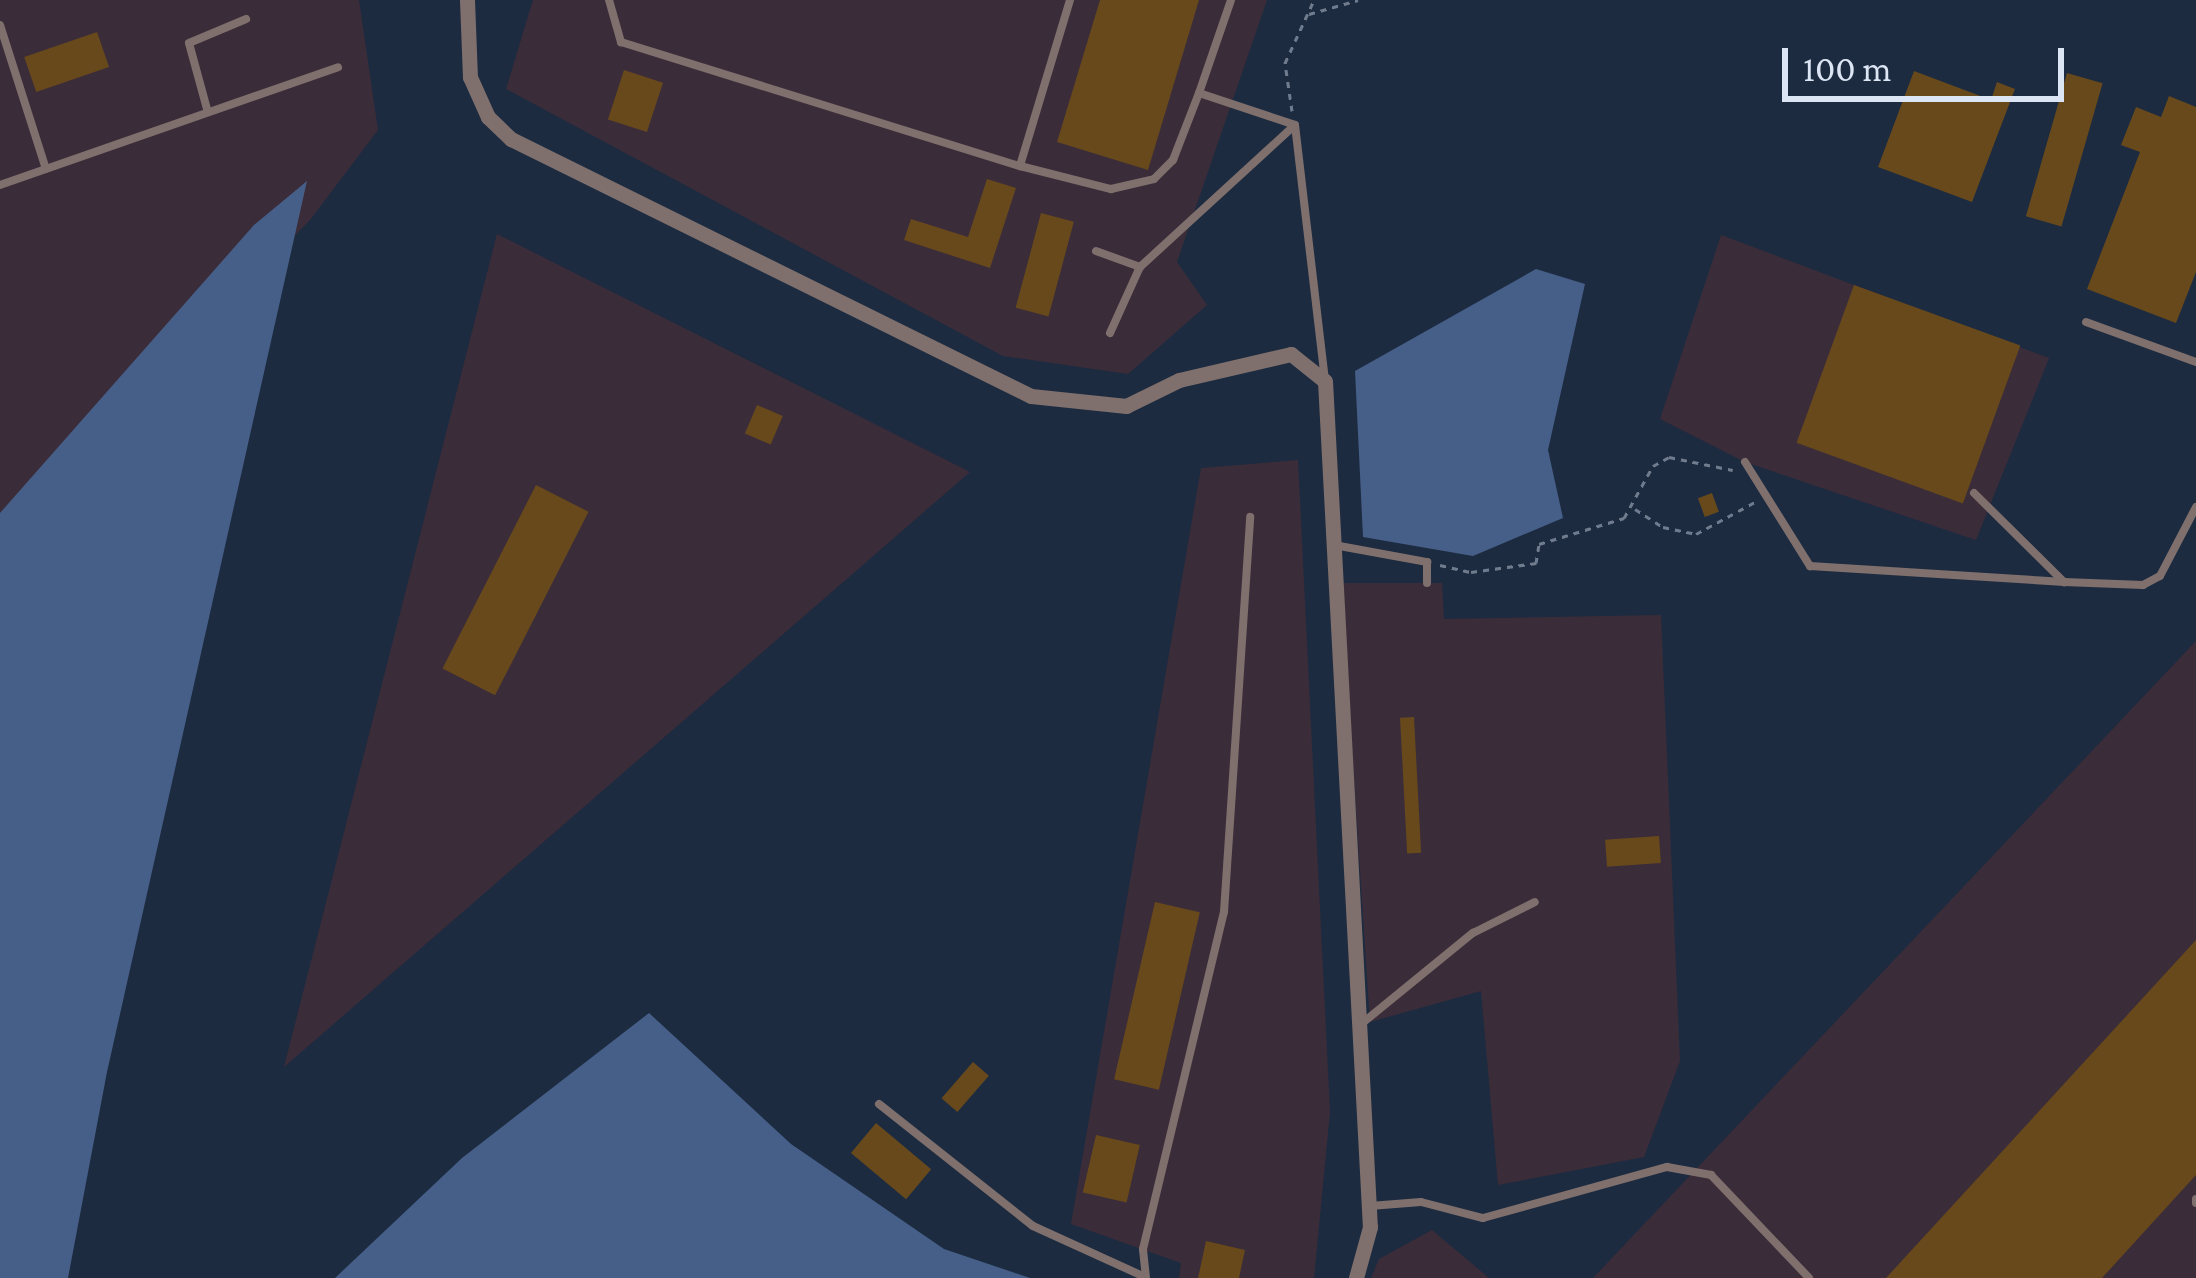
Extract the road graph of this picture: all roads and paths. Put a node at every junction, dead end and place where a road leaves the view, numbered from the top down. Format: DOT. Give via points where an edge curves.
graph roads {
  1 [pos="467,0"];
  2 [pos="609,0"];
  3 [pos="1070,0"];
  4 [pos="1231,0"];
  5 [pos="1314,0"];
  6 [pos="1358,0"];
  7 [pos="1309,14"];
  8 [pos="246,19"];
  9 [pos="0,25"];
  10 [pos="338,67"];
  11 [pos="1198,93"];
  12 [pos="207,109"];
  13 [pos="1295,125"];
  14 [pos="1020,166"];
  15 [pos="46,169"];
  16 [pos="0,185"];
  17 [pos="1096,251"];
  18 [pos="1140,267"];
  19 [pos="2086,322"];
  20 [pos="1111,332"];
  21 [pos="2196,362"];
  22 [pos="1325,381"];
  23 [pos="1745,462"];
  24 [pos="1752,475"];
  25 [pos="1974,493"];
  26 [pos="1763,495"];
  27 [pos="2196,507"];
  28 [pos="1634,508"];
  29 [pos="1250,517"];
  30 [pos="1334,545"];
  31 [pos="1427,562"];
  32 [pos="2064,582"];
  33 [pos="1426,583"];
  34 [pos="1535,902"];
  35 [pos="1359,1026"];
  36 [pos="878,1104"];
  37 [pos="1369,1206"];
  38 [pos="1145,1278"];
  39 [pos="1356,1278"];
  40 [pos="1808,1278"];
  1 -- 22 [label="street" via="470,77 488,117 511,139 1031,396 1126,406 1179,380 1291,354"];
  2 -- 14 [label="lane" via="621,42"];
  3 -- 14 [label="lane"];
  4 -- 11 [label="lane"];
  5 -- 7 [label="path"];
  6 -- 7 [label="path"];
  7 -- 13 [label="path" via="1286,63"];
  8 -- 12 [label="lane" via="190,43"];
  9 -- 15 [label="lane"];
  10 -- 12 [label="lane"];
  11 -- 13 [label="lane"];
  11 -- 14 [label="lane" via="1174,160 1154,179 1111,189"];
  12 -- 15 [label="lane"];
  13 -- 18 [label="lane"];
  13 -- 22 [label="lane"];
  15 -- 16 [label="lane"];
  17 -- 18 [label="lane"];
  18 -- 20 [label="lane"];
  19 -- 21 [label="lane"];
  22 -- 30 [label="street"];
  23 -- 24 [label="lane"];
  24 -- 26 [label="lane"];
  24 -- 28 [label="path" via="1669,458 1653,466"];
  25 -- 32 [label="lane"];
  26 -- 28 [label="path" via="1738,517 1696,534 1663,527"];
  26 -- 32 [label="lane" via="1810,566"];
  27 -- 32 [label="lane" via="2160,575 2143,585"];
  28 -- 31 [label="path" via="1539,544 1536,563 1471,572"];
  29 -- 38 [label="lane" via="1223,912 1143,1250"];
  30 -- 31 [label="lane"];
  30 -- 35 [label="street"];
  31 -- 33 [label="lane"];
  34 -- 35 [label="lane" via="1473,933"];
  35 -- 37 [label="street"];
  36 -- 38 [label="lane" via="1033,1226"];
  37 -- 39 [label="street"];
  37 -- 40 [label="lane" via="1421,1202 1483,1218 1667,1167 1712,1175"];
}
